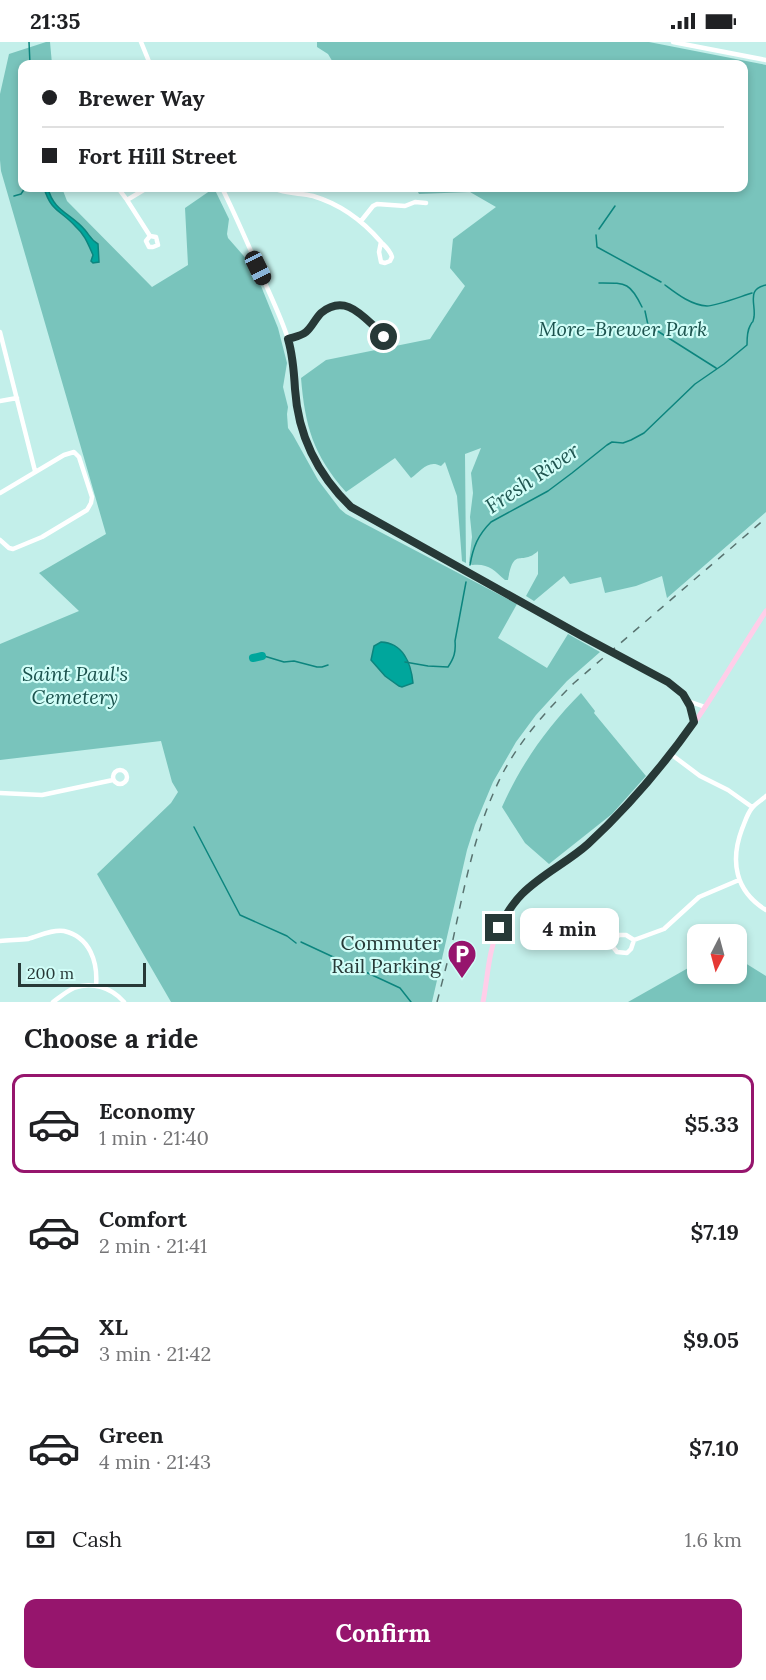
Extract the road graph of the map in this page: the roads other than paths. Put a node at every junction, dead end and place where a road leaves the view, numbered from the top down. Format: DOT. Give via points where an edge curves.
graph roads {
  1 [pos="141,42"];
  2 [pos="673,42"];
  3 [pos="148,60"];
  4 [pos="766,60"];
  5 [pos="121,192"];
  6 [pos="140,192"];
  7 [pos="224,192"];
  8 [pos="285,192"];
  9 [pos="127,200"];
  10 [pos="426,203"];
  11 [pos="361,221"];
  12 [pos="150,236"];
  13 [pos="381,242"];
  14 [pos="375,327"];
  15 [pos="0,332"];
  16 [pos="288,339"];
  17 [pos="17,398"];
  18 [pos="0,401"];
  19 [pos="35,471"];
  20 [pos="0,493"];
  21 [pos="0,540"];
  22 [pos="766,611"];
  23 [pos="688,701"];
  24 [pos="705,707"];
  25 [pos="694,722"];
  26 [pos="672,755"];
  27 [pos="113,780"];
  28 [pos="0,793"];
  29 [pos="766,796"];
  30 [pos="752,807"];
  31 [pos="739,880"];
  32 [pos="766,910"];
  33 [pos="634,940"];
  34 [pos="0,941"];
  35 [pos="96,986"];
  36 [pos="53,1002"];
  37 [pos="124,1002"];
  38 [pos="483,1002"];
  1 -- 3 [label="street"];
  2 -- 4 [label="street"];
  5 -- 9 [label="street"];
  6 -- 9 [label="street"];
  7 -- 16 [label="street"];
  8 -- 11 [label="street" via="326,200"];
  9 -- 12 [label="street"];
  10 -- 11 [label="street" via="377,204"];
  11 -- 13 [label="street"];
  14 -- 16 [label="street" via="354,308 339,306 322,313 307,331"];
  15 -- 17 [label="street"];
  16 -- 23 [label="street" via="301,427 317,465 351,507 668,682"];
  17 -- 18 [label="street"];
  17 -- 19 [label="street"];
  19 -- 20 [label="street"];
  19 -- 21 [label="street" via="74,452 79,456 92,503 83,513 17,548 9,548"];
  22 -- 24 [label="main road"];
  23 -- 24 [label="street"];
  23 -- 25 [label="street"];
  24 -- 25 [label="main road"];
  25 -- 26 [label="main road"];
  26 -- 30 [label="street"];
  26 -- 38 [label="main road" via="586,846 515,901 494,942"];
  27 -- 28 [label="street" via="42,795"];
  29 -- 30 [label="street"];
  30 -- 31 [label="street" via="736,847"];
  31 -- 32 [label="street"];
  31 -- 33 [label="street" via="699,897 664,928"];
  33 -- 33 [label="street" via="619,935 613,947 617,952 627,953"];
  34 -- 35 [label="street" via="63,930 81,939 90,950 96,963"];
  35 -- 36 [label="street" via="75,988"];
  35 -- 37 [label="street" via="111,991"];
}
